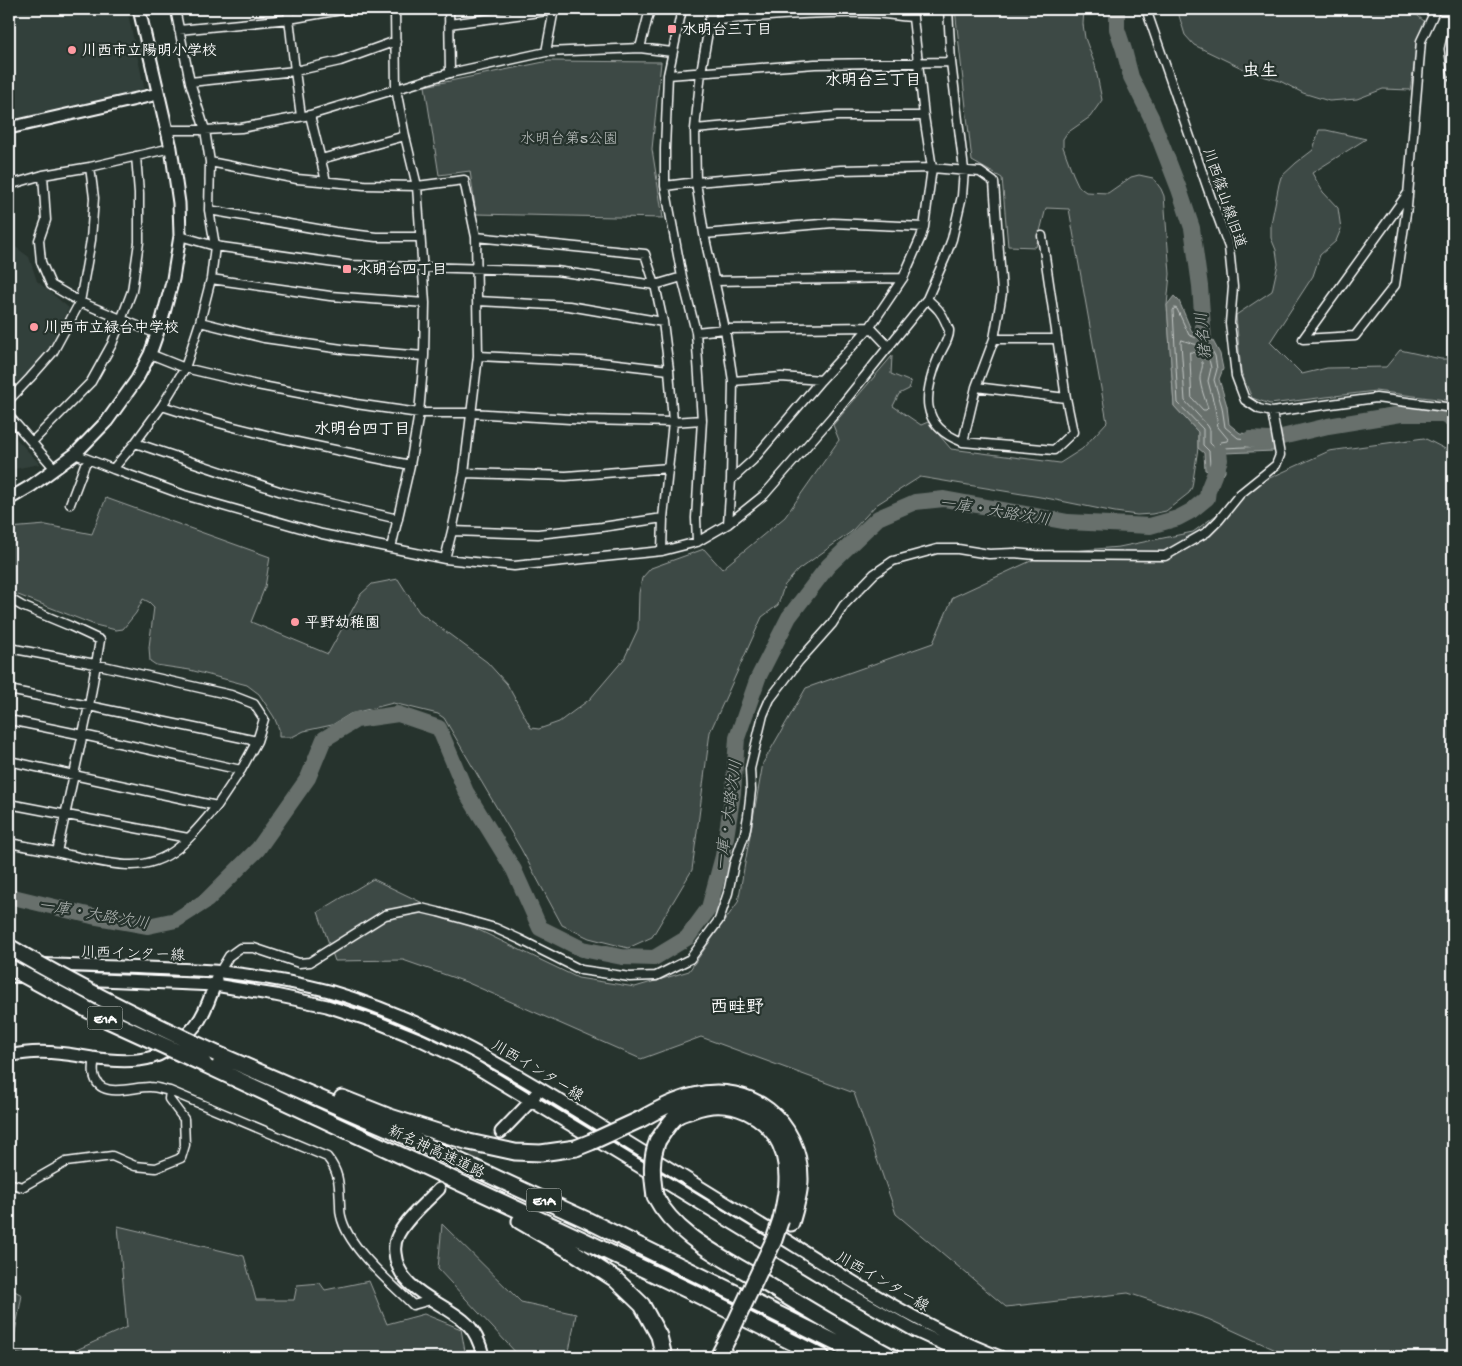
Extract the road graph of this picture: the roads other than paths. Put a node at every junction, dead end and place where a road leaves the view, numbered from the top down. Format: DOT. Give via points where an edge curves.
graph roads {
  1 [pos="139,9"];
  2 [pos="174,9"];
  3 [pos="288,9"];
  4 [pos="347,9"];
  5 [pos="395,9"];
  6 [pos="449,9"];
  7 [pos="557,9"];
  8 [pos="650,9"];
  9 [pos="682,9"];
  10 [pos="712,9"];
  11 [pos="912,9"];
  12 [pos="948,9"];
  13 [pos="1146,9"];
  14 [pos="1436,9"];
  15 [pos="914,17"];
  16 [pos="289,20"];
  17 [pos="709,21"];
  18 [pos="449,24"];
  19 [pos="179,30"];
  20 [pos="1453,32"];
  21 [pos="396,42"];
  22 [pos="640,48"];
  23 [pos="546,52"];
  24 [pos="672,52"];
  25 [pos="951,62"];
  26 [pos="919,63"];
  27 [pos="1453,69"];
  28 [pos="294,71"];
  29 [pos="702,72"];
  30 [pos="450,73"];
  31 [pos="668,75"];
  32 [pos="1453,78"];
  33 [pos="190,82"];
  34 [pos="396,89"];
  35 [pos="158,94"];
  36 [pos="310,115"];
  37 [pos="301,116"];
  38 [pos="924,116"];
  39 [pos="9,128"];
  40 [pos="695,129"];
  41 [pos="166,130"];
  42 [pos="204,130"];
  43 [pos="405,136"];
  44 [pos="171,148"];
  45 [pos="136,156"];
  46 [pos="321,159"];
  47 [pos="210,162"];
  48 [pos="90,168"];
  49 [pos="932,168"];
  50 [pos="964,170"];
  51 [pos="43,175"];
  52 [pos="326,182"];
  53 [pos="696,182"];
  54 [pos="9,184"];
  55 [pos="418,186"];
  56 [pos="665,186"];
  57 [pos="1408,193"];
  58 [pos="209,210"];
  59 [pos="924,227"];
  60 [pos="704,234"];
  61 [pos="180,236"];
  62 [pos="1042,236"];
  63 [pos="420,237"];
  64 [pos="476,237"];
  65 [pos="215,246"];
  66 [pos="423,268"];
  67 [pos="476,268"];
  68 [pos="682,278"];
  69 [pos="903,278"];
  70 [pos="211,279"];
  71 [pos="714,281"];
  72 [pos="655,285"];
  73 [pos="927,300"];
  74 [pos="478,301"];
  75 [pos="80,302"];
  76 [pos="425,303"];
  77 [pos="121,319"];
  78 [pos="200,322"];
  79 [pos="663,322"];
  80 [pos="870,327"];
  81 [pos="725,329"];
  82 [pos="696,332"];
  83 [pos="157,334"];
  84 [pos="1057,338"];
  85 [pos="994,339"];
  86 [pos="889,347"];
  87 [pos="150,354"];
  88 [pos="424,356"];
  89 [pos="478,356"];
  90 [pos="186,368"];
  91 [pos="669,370"];
  92 [pos="733,380"];
  93 [pos="821,380"];
  94 [pos="976,387"];
  95 [pos="1066,398"];
  96 [pos="9,400"];
  97 [pos="162,406"];
  98 [pos="1453,408"];
  99 [pos="419,412"];
  100 [pos="471,413"];
  101 [pos="9,416"];
  102 [pos="1273,416"];
  103 [pos="702,420"];
  104 [pos="673,422"];
  105 [pos="32,442"];
  106 [pos="963,442"];
  107 [pos="135,443"];
  108 [pos="76,454"];
  109 [pos="87,459"];
  110 [pos="410,465"];
  111 [pos="669,468"];
  112 [pos="55,469"];
  113 [pos="113,469"];
  114 [pos="464,473"];
  115 [pos="731,480"];
  116 [pos="9,499"];
  117 [pos="70,504"];
  118 [pos="663,518"];
  119 [pos="398,519"];
  120 [pos="728,524"];
  121 [pos="452,531"];
  122 [pos="696,542"];
  123 [pos="391,548"];
  124 [pos="662,552"];
  125 [pos="445,559"];
  126 [pos="9,600"];
  127 [pos="9,648"];
  128 [pos="95,664"];
  129 [pos="9,690"];
  130 [pos="89,706"];
  131 [pos="9,720"];
  132 [pos="83,734"];
  133 [pos="257,741"];
  134 [pos="9,761"];
  135 [pos="241,770"];
  136 [pos="75,775"];
  137 [pos="9,804"];
  138 [pos="218,806"];
  139 [pos="66,815"];
  140 [pos="188,838"];
  141 [pos="9,843"];
  142 [pos="57,852"];
  143 [pos="9,947"];
  144 [pos="9,962"];
  145 [pos="9,967"];
  146 [pos="220,971"];
  147 [pos="9,976"];
  148 [pos="215,985"];
  149 [pos="218,1052"];
  150 [pos="9,1056"];
  151 [pos="94,1058"];
  152 [pos="540,1088"];
  153 [pos="170,1091"];
  154 [pos="532,1101"];
  155 [pos="501,1132"];
  156 [pos="9,1184"];
  157 [pos="463,1184"];
  158 [pos="440,1189"];
  159 [pos="786,1221"];
  160 [pos="431,1300"];
  161 [pos="734,1336"];
  162 [pos="483,1357"];
  163 [pos="664,1357"];
  164 [pos="718,1357"];
  165 [pos="729,1357"];
  166 [pos="822,1357"];
  167 [pos="865,1357"];
  168 [pos="892,1357"];
  169 [pos="972,1357"];
  170 [pos="1000,1357"];
  1 -- 35 [label="main road"];
  2 -- 19 [label="street"];
  3 -- 16 [label="street"];
  4 -- 16 [label="street"];
  5 -- 21 [label="street"];
  6 -- 18 [label="street"];
  7 -- 18 [label="street"];
  7 -- 23 [label="street"];
  8 -- 22 [label="street"];
  9 -- 24 [label="street"];
  10 -- 17 [label="street"];
  11 -- 15 [label="street"];
  12 -- 25 [label="street"];
  13 -- 102 [label="street, 川西篠山線旧道" via="1230,247 1233,287 1230,323 1236,376 1245,400"];
  14 -- 57 [label="street" via="1421,41"];
  15 -- 17 [label="street" via="869,13 815,14"];
  15 -- 26 [label="street"];
  16 -- 19 [label="street"];
  16 -- 28 [label="street"];
  17 -- 29 [label="street"];
  18 -- 30 [label="street"];
  19 -- 33 [label="street"];
  20 -- 27 [label="street" via="1449,49"];
  21 -- 28 [label="street" via="340,61"];
  21 -- 34 [label="street"];
  22 -- 23 [label="street"];
  22 -- 24 [label="street"];
  23 -- 30 [label="street"];
  24 -- 31 [label="street"];
  25 -- 26 [label="street"];
  25 -- 50 [label="street"];
  26 -- 29 [label="street" via="815,64"];
  26 -- 38 [label="street"];
  27 -- 32 [label="street"];
  28 -- 33 [label="street"];
  28 -- 37 [label="street"];
  29 -- 31 [label="street"];
  29 -- 40 [label="street"];
  30 -- 34 [label="street"];
  31 -- 56 [label="street"];
  33 -- 42 [label="street"];
  34 -- 36 [label="street"];
  34 -- 43 [label="street"];
  35 -- 39 [label="main road"];
  35 -- 41 [label="main road"];
  36 -- 37 [label="street"];
  36 -- 46 [label="street"];
  37 -- 42 [label="street" via="241,128"];
  38 -- 40 [label="street" via="838,116"];
  38 -- 49 [label="street"];
  40 -- 53 [label="street"];
  41 -- 42 [label="street"];
  41 -- 44 [label="main road"];
  42 -- 47 [label="street"];
  43 -- 46 [label="street"];
  43 -- 55 [label="street"];
  44 -- 45 [label="street"];
  44 -- 61 [label="main road"];
  45 -- 48 [label="street"];
  45 -- 77 [label="street" via="139,242 132,291"];
  46 -- 52 [label="street"];
  47 -- 52 [label="street"];
  47 -- 58 [label="street"];
  48 -- 51 [label="street"];
  48 -- 75 [label="street" via="94,198 92,240"];
  49 -- 50 [label="street"];
  49 -- 53 [label="street" via="841,170"];
  49 -- 59 [label="street"];
  50 -- 73 [label="street" via="952,239"];
  50 -- 85 [label="street" via="980,172 994,182 1002,293"];
  51 -- 54 [label="street"];
  51 -- 75 [label="street" via="46,220 39,240 41,262 51,285"];
  52 -- 55 [label="street"];
  53 -- 56 [label="street"];
  53 -- 60 [label="street"];
  55 -- 63 [label="street"];
  55 -- 64 [label="street" via="464,180"];
  56 -- 68 [label="street"];
  57 -- 57 [label="street" via="1395,285 1355,336 1303,338"];
  58 -- 63 [label="street" via="351,234"];
  58 -- 65 [label="street"];
  59 -- 60 [label="street" via="834,223"];
  59 -- 69 [label="street"];
  60 -- 71 [label="street"];
  61 -- 65 [label="street"];
  61 -- 83 [label="main road" via="173,280"];
  62 -- 84 [label="street"];
  63 -- 66 [label="street"];
  64 -- 67 [label="street"];
  64 -- 72 [label="street" via="645,254"];
  65 -- 66 [label="street" via="349,265"];
  65 -- 70 [label="street"];
  66 -- 67 [label="street"];
  66 -- 76 [label="street"];
  67 -- 72 [label="street" via="556,272"];
  67 -- 74 [label="street"];
  68 -- 72 [label="street"];
  68 -- 82 [label="street"];
  69 -- 71 [label="street"];
  69 -- 80 [label="street"];
  70 -- 76 [label="street" via="330,296"];
  70 -- 78 [label="street"];
  71 -- 81 [label="street"];
  72 -- 79 [label="street"];
  73 -- 86 [label="street"];
  73 -- 106 [label="street" via="941,312 949,330 929,386 929,411 943,431"];
  74 -- 79 [label="street" via="569,306"];
  74 -- 89 [label="street"];
  75 -- 77 [label="street"];
  75 -- 96 [label="street" via="53,352"];
  76 -- 88 [label="street"];
  77 -- 83 [label="street"];
  77 -- 105 [label="street" via="112,344 91,382"];
  78 -- 88 [label="street" via="264,338"];
  78 -- 90 [label="street"];
  79 -- 91 [label="street"];
  80 -- 81 [label="street"];
  80 -- 86 [label="street"];
  80 -- 93 [label="street"];
  81 -- 82 [label="street"];
  81 -- 92 [label="street"];
  82 -- 103 [label="street"];
  83 -- 87 [label="main road"];
  84 -- 85 [label="street"];
  84 -- 95 [label="street"];
  85 -- 94 [label="street"];
  86 -- 120 [label="street" via="764,495"];
  87 -- 90 [label="street"];
  87 -- 108 [label="main road" via="137,379 107,420"];
  88 -- 99 [label="street"];
  89 -- 91 [label="street" via="600,362"];
  89 -- 100 [label="street"];
  90 -- 97 [label="street"];
  90 -- 99 [label="street" via="299,394"];
  91 -- 104 [label="street"];
  92 -- 93 [label="street" via="781,377"];
  92 -- 115 [label="street"];
  93 -- 115 [label="street" via="753,460"];
  94 -- 95 [label="street"];
  94 -- 106 [label="street"];
  95 -- 106 [label="street" via="1073,432 1054,450"];
  97 -- 107 [label="street"];
  97 -- 110 [label="street" via="203,420 298,443"];
  98 -- 102 [label="street, 川西篠山線旧道" via="1376,398"];
  99 -- 100 [label="street"];
  99 -- 110 [label="street"];
  100 -- 104 [label="street"];
  100 -- 114 [label="street"];
  101 -- 105 [label="street"];
  102 -- 146 [label="street" via="1280,455 1276,465 1240,494 1207,532 1165,556 988,554 958,548 936,549 893,561 874,574 799,661 762,715 750,769 751,790 745,834 728,893 719,920 690,959 656,976 630,978 581,970 495,928 421,908 385,915 310,962 299,964 254,948 240,948"];
  103 -- 104 [label="street"];
  103 -- 122 [label="street"];
  104 -- 111 [label="street"];
  105 -- 112 [label="street"];
  107 -- 113 [label="street"];
  107 -- 119 [label="street" via="282,492"];
  108 -- 109 [label="street"];
  108 -- 112 [label="main road"];
  109 -- 113 [label="street"];
  109 -- 117 [label="street"];
  110 -- 119 [label="street"];
  111 -- 114 [label="street" via="566,476"];
  111 -- 118 [label="street"];
  112 -- 116 [label="main road"];
  113 -- 123 [label="street" via="184,495 322,534"];
  114 -- 121 [label="street"];
  115 -- 120 [label="street"];
  118 -- 121 [label="street" via="538,534"];
  118 -- 124 [label="street"];
  119 -- 123 [label="street"];
  120 -- 122 [label="street"];
  121 -- 125 [label="street"];
  122 -- 124 [label="street"];
  123 -- 125 [label="street"];
  124 -- 125 [label="street" via="514,566"];
  126 -- 128 [label="street" via="100,640"];
  127 -- 128 [label="street"];
  128 -- 130 [label="street"];
  128 -- 133 [label="street" via="254,704 264,719"];
  129 -- 130 [label="street"];
  130 -- 132 [label="street"];
  130 -- 133 [label="street"];
  131 -- 132 [label="street"];
  132 -- 135 [label="street"];
  132 -- 136 [label="street"];
  133 -- 135 [label="street"];
  134 -- 136 [label="street"];
  135 -- 138 [label="street"];
  136 -- 138 [label="street"];
  136 -- 139 [label="street"];
  137 -- 139 [label="street"];
  138 -- 140 [label="street"];
  139 -- 140 [label="street"];
  139 -- 142 [label="street"];
  140 -- 142 [label="street" via="165,856 138,865 119,866"];
  141 -- 142 [label="street"];
  143 -- 149 [label="highway, E1A, bridge" via="152,1024"];
  144 -- 146 [label="main road, 川西インター線"];
  145 -- 157 [label="highway, 新名神高速道路 / E1A, bridge" via="101,1017"];
  146 -- 148 [label="main road"];
  146 -- 152 [label="main road, 川西インター線" via="279,980 382,1009 470,1048"];
  147 -- 148 [label="main road, 川西インター線"];
  148 -- 151 [label="main road" via="191,1031 154,1057 130,1061"];
  148 -- 154 [label="main road, 川西インター線" via="327,1006 379,1023 469,1064"];
  149 -- 159 [label="highway, bridge" via="390,1117 469,1142 515,1152 541,1153 576,1148 694,1096 728,1093 746,1097 778,1118 794,1147 800,1192"];
  149 -- 167 [label="highway, 新名神高速道路 / E1A" via="587,1220"];
  150 -- 151 [label="main road" via="30,1052"];
  151 -- 153 [label="street" via="94,1075 98,1084 106,1089 151,1087"];
  152 -- 154 [label="main road"];
  152 -- 170 [label="main road, 川西インター線" via="854,1283 916,1318"];
  153 -- 156 [label="street" via="169,1100 184,1118 185,1145 181,1158 156,1168 135,1166 112,1156 66,1162 22,1187"];
  153 -- 160 [label="street" via="327,1158 338,1176 340,1216 362,1254 413,1305"];
  154 -- 155 [label="main road"];
  154 -- 169 [label="main road, 川西インター線" via="851,1296"];
  157 -- 163 [label="highway" via="482,1202 530,1226 616,1279 642,1305 659,1336"];
  157 -- 166 [label="highway, 新名神高速道路 / E1A"];
  158 -- 160 [label="main road" via="405,1225 394,1246 400,1272"];
  159 -- 161 [label="highway" via="780,1250"];
  159 -- 168 [label="highway, bridge" via="784,1154 762,1119 724,1104 703,1106 678,1116 666,1127 654,1149 651,1166 655,1196 661,1209 676,1225 698,1242"];
  160 -- 162 [label="main road" via="464,1321 476,1336"];
  161 -- 164 [label="highway"];
  161 -- 165 [label="highway"];
}
